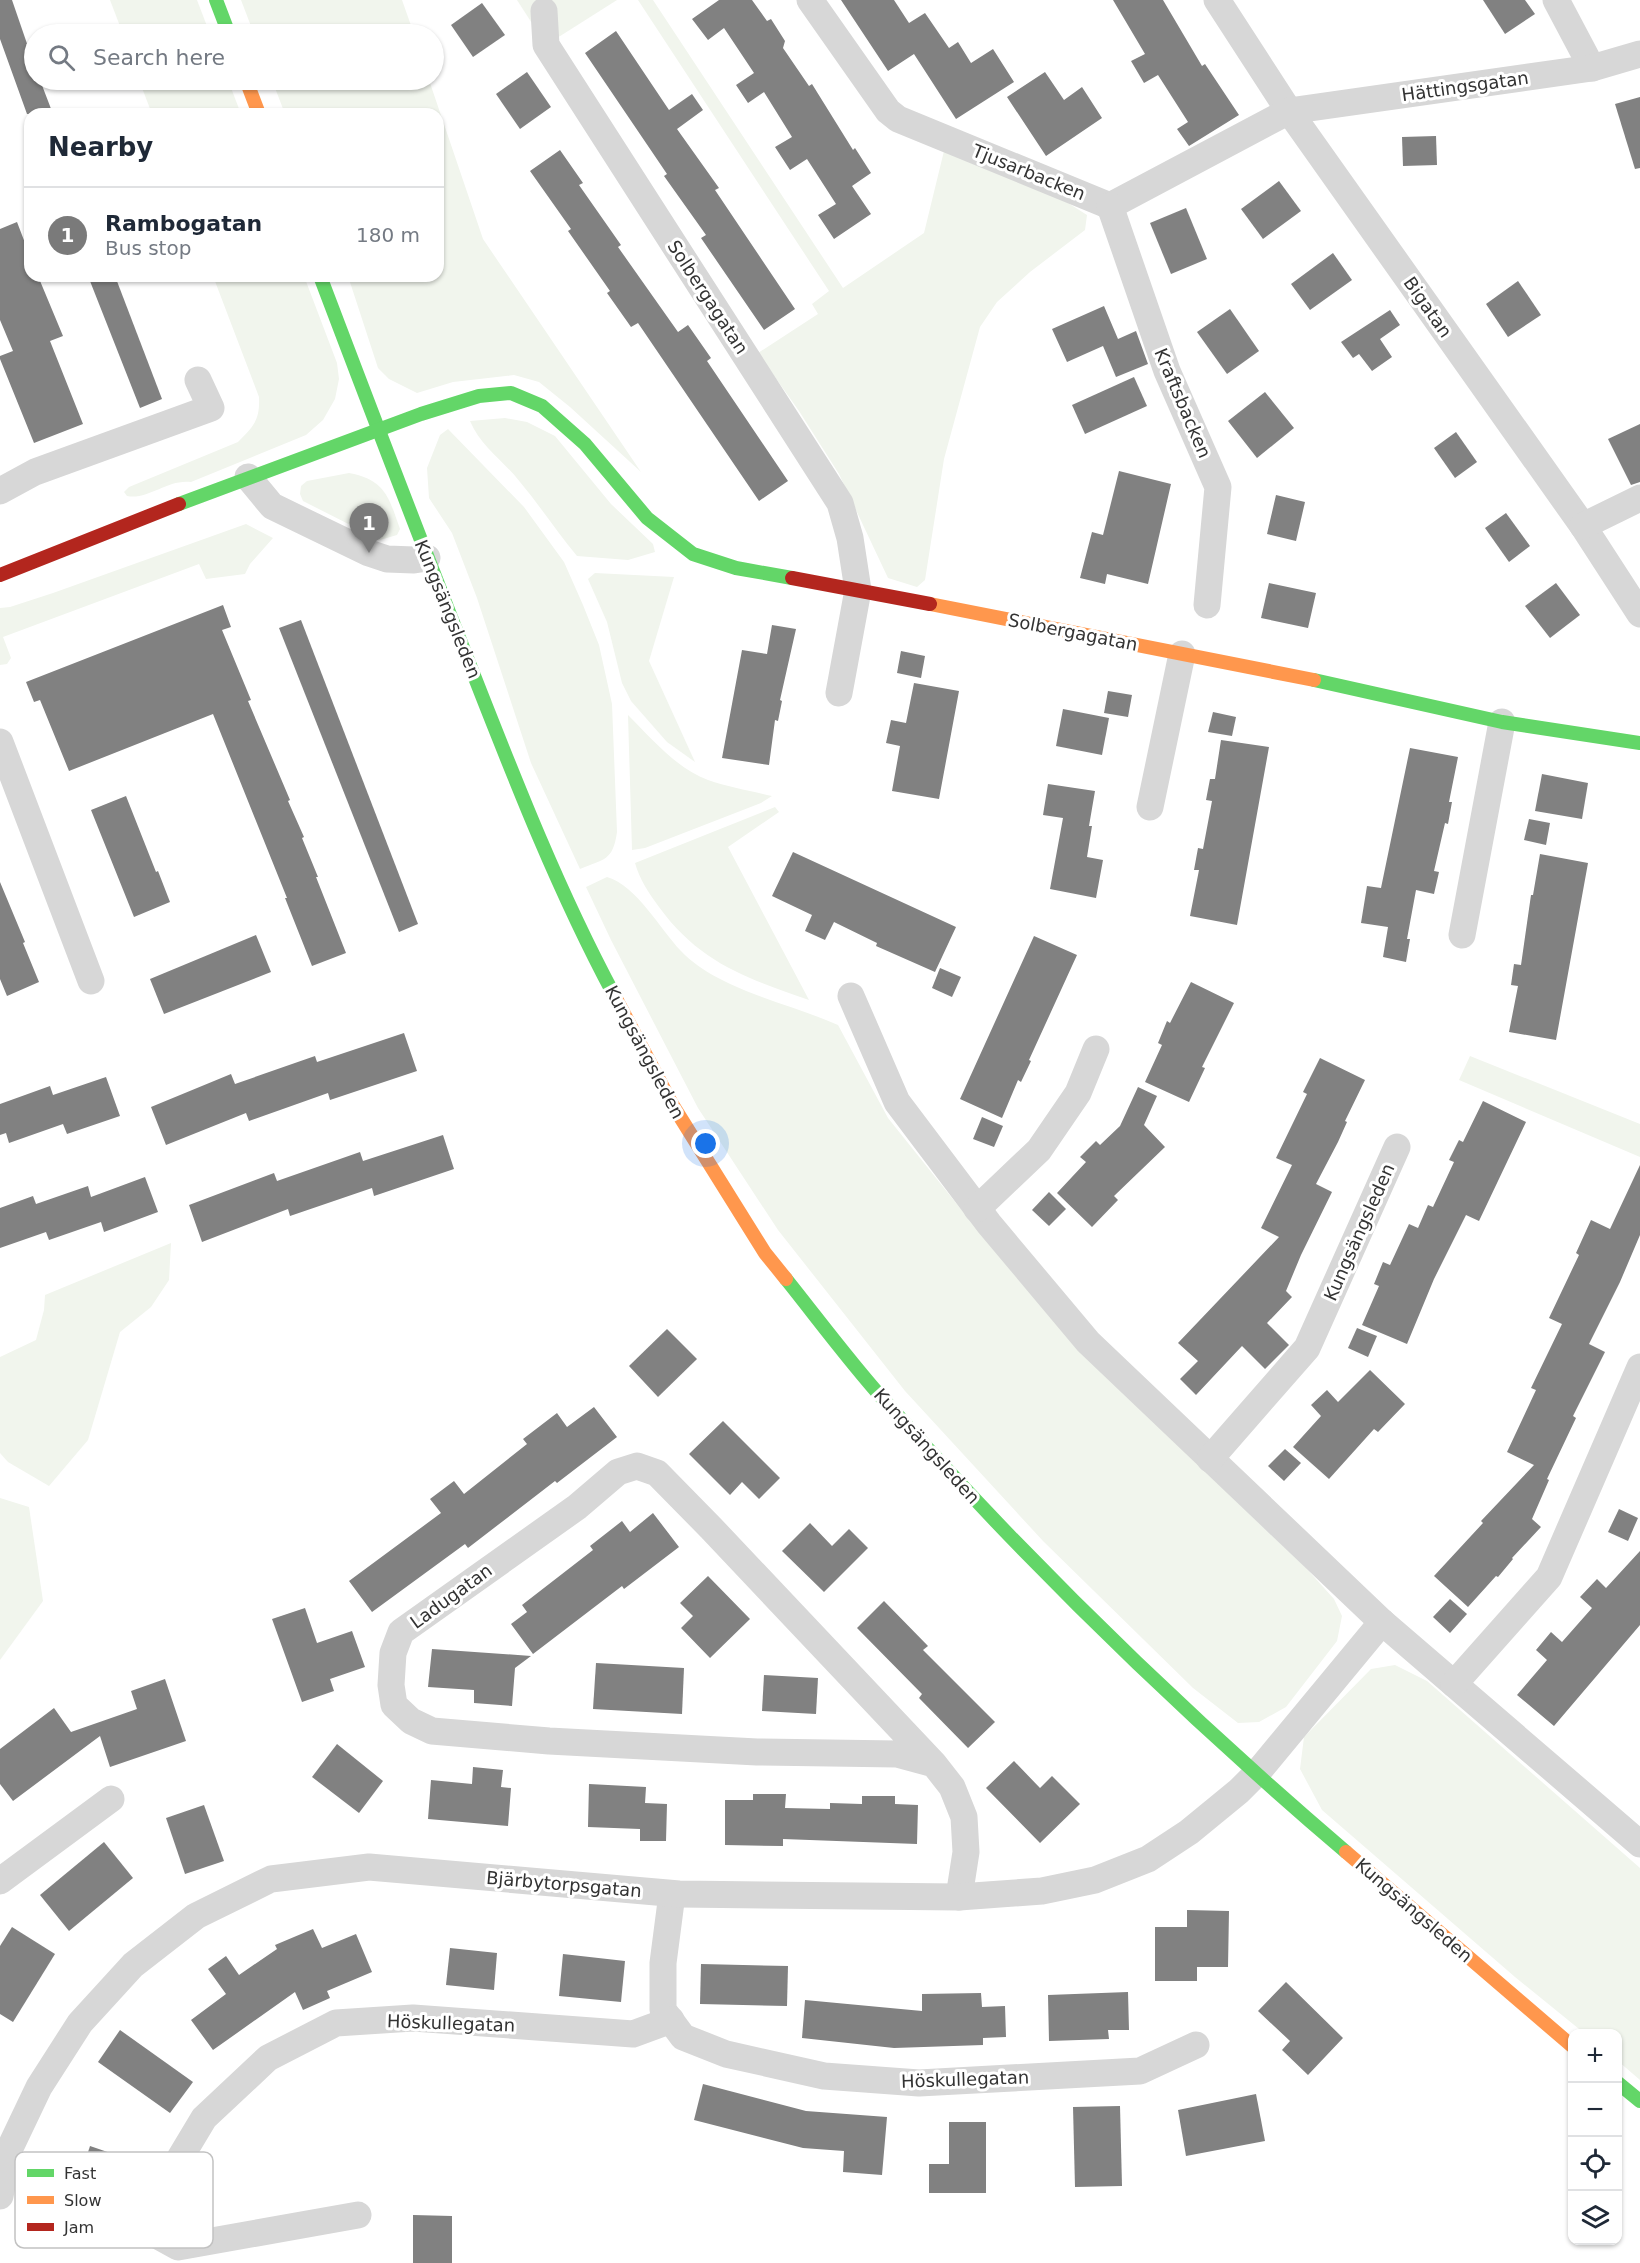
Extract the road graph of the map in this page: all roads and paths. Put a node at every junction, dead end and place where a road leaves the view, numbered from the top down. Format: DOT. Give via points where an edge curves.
graph roads {
  1 [pos="216,0"];
  2 [pos="810,0"];
  3 [pos="1217,0"];
  4 [pos="1556,0"];
  5 [pos="544,11"];
  6 [pos="225,24"];
  7 [pos="1640,54"];
  8 [pos="1592,68"];
  9 [pos="250,90"];
  10 [pos="257,108"];
  11 [pos="1289,111"];
  12 [pos="1110,206"];
  13 [pos="322,282"];
  14 [pos="198,380"];
  15 [pos="378,429"];
  16 [pos="248,477"];
  17 [pos="0,491"];
  18 [pos="1640,498"];
  19 [pos="1583,526"];
  20 [pos="427,558"];
  21 [pos="0,575"];
  22 [pos="858,590"];
  23 [pos="1207,605"];
  24 [pos="1640,614"];
  25 [pos="1182,654"];
  26 [pos="838,693"];
  27 [pos="1502,722"];
  28 [pos="0,742"];
  29 [pos="1640,743"];
  30 [pos="1150,807"];
  31 [pos="1462,935"];
  32 [pos="91,981"];
  33 [pos="851,996"];
  34 [pos="1096,1049"];
  35 [pos="1397,1147"];
  36 [pos="977,1209"];
  37 [pos="1640,1367"];
  38 [pos="1210,1459"];
  39 [pos="1382,1622"];
  40 [pos="1454,1684"];
  41 [pos="934,1764"];
  42 [pos="1257,1773"];
  43 [pos="111,1799"];
  44 [pos="1640,1844"];
  45 [pos="0,1881"];
  46 [pos="672,1894"];
  47 [pos="958,1896"];
  48 [pos="671,2020"];
  49 [pos="1568,2043"];
  50 [pos="1196,2045"];
  51 [pos="1622,2087"];
  52 [pos="1640,2101"];
  53 [pos="5,2148"];
  54 [pos="184,2152"];
  55 [pos="0,2196"];
  56 [pos="358,2215"];
  57 [pos="213,2241"];
  1 -- 6 [label="main road"];
  2 -- 12 [label="street, Tjusarbacken" via="888,111 898,119"];
  3 -- 11 [label="street, Bigatan"];
  4 -- 8 [label="street"];
  5 -- 22 [label="street, Solbergagatan" via="546,45 840,503"];
  7 -- 8 [label="street, Hättingsgatan"];
  8 -- 11 [label="street, Hättingsgatan"];
  9 -- 10 [label="main road"];
  11 -- 12 [label="street"];
  11 -- 19 [label="street, Bigatan"];
  12 -- 23 [label="street, Kraftsbacken" via="1167,371 1218,487"];
  13 -- 15 [label="main road, Kungsängsleden"];
  14 -- 17 [label="street" via="210,408 35,472"];
  15 -- 16 [label="main road, Solbergagatan"];
  15 -- 20 [label="main road, Kungsängsleden"];
  15 -- 22 [label="main road, Solbergagatan" via="479,396 511,393 542,406 585,444 647,518 693,554 736,568"];
  16 -- 20 [label="street" via="272,506 369,553 387,559"];
  16 -- 21 [label="main road, Solbergagatan"];
  18 -- 19 [label="street"];
  19 -- 24 [label="street, Bigatan"];
  20 -- 42 [label="main road, Kungsängsleden" via="530,818 589,948 672,1104 765,1253 882,1398 1011,1538"];
  22 -- 25 [label="main road, Solbergagatan"];
  22 -- 26 [label="street, Solbergagatan"];
  25 -- 27 [label="main road, Solbergagatan"];
  25 -- 30 [label="street"];
  27 -- 29 [label="main road, Solbergagatan"];
  27 -- 31 [label="street"];
  28 -- 32 [label="street"];
  33 -- 36 [label="street" via="897,1102"];
  34 -- 36 [label="street" via="1078,1093 1039,1150"];
  35 -- 38 [label="street, Kungsängsleden" via="1307,1348"];
  36 -- 38 [label="street" via="1088,1342"];
  37 -- 40 [label="street" via="1549,1577"];
  38 -- 39 [label="street"];
  39 -- 40 [label="street"];
  39 -- 42 [label="street"];
  40 -- 44 [label="street"];
  41 -- 41 [label="street, Ladugatan" via="657,1473 637,1466 618,1472 577,1507 401,1632 393,1653 394,1705 411,1721 432,1731 757,1752 897,1754"];
  41 -- 47 [label="street, Ladugatan" via="952,1788 964,1817 966,1852"];
  42 -- 47 [label="street, Bjärbytorpsgatan" via="1189,1832 1148,1859 1095,1880 1042,1891"];
  42 -- 49 [label="main road, Kungsängsleden"];
  43 -- 45 [label="street"];
  46 -- 47 [label="street, Bjärbytorpsgatan"];
  46 -- 48 [label="street, Höskullegatan" via="663,1963 663,2010"];
  46 -- 53 [label="street, Bjärbytorpsgatan" via="369,1867 271,1879 196,1916 133,1965 80,2023"];
  48 -- 50 [label="street, Höskullegatan" via="683,2037 726,2054 824,2076 919,2084 1140,2072"];
  48 -- 54 [label="street, Höskullegatan" via="633,2034 413,2018 336,2023 268,2058 204,2118"];
  51 -- 52 [label="main road"];
  53 -- 55 [label="street, Bjärbytorpsgatan"];
  56 -- 57 [label="street, Höskullegatan"];
}
